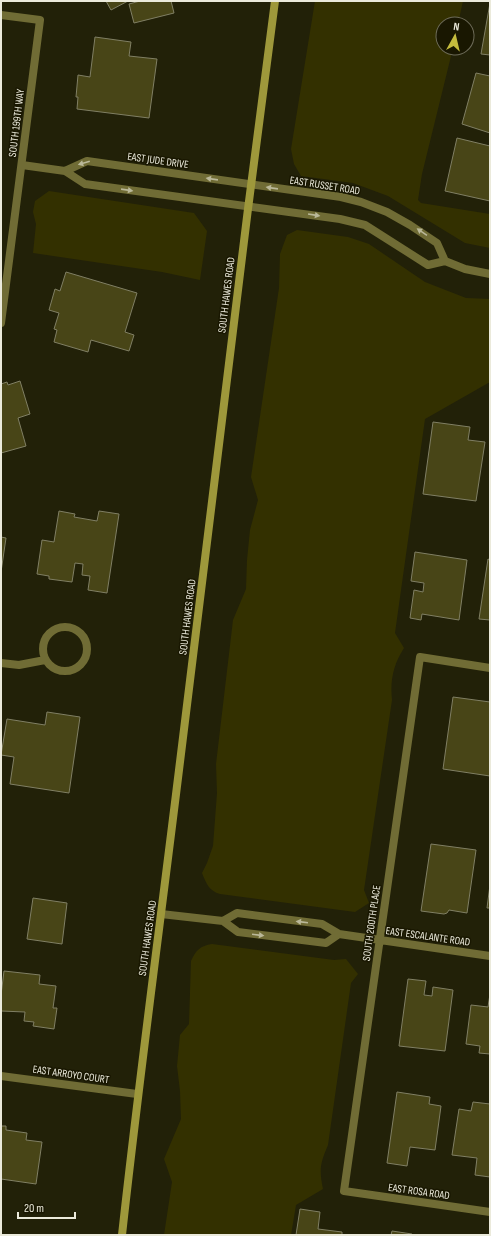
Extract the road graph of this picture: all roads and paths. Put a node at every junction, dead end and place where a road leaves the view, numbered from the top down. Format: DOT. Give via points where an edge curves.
graph roads {
  1 [pos="275,1"];
  2 [pos="1,15"];
  3 [pos="22,165"];
  4 [pos="65,171"];
  5 [pos="251,185"];
  6 [pos="248,207"];
  7 [pos="446,261"];
  8 [pos="490,274"];
  9 [pos="1,323"];
  10 [pos="45,660"];
  11 [pos="1,663"];
  12 [pos="490,668"];
  13 [pos="161,914"];
  14 [pos="223,921"];
  15 [pos="338,934"];
  16 [pos="379,940"];
  17 [pos="490,956"];
  18 [pos="1,1076"];
  19 [pos="137,1094"];
  20 [pos="344,1191"];
  21 [pos="490,1212"];
  22 [pos="122,1235"];
  1 -- 5 [label="main road, SOUTH HAWES ROAD"];
  2 -- 3 [label="street, SOUTH 199TH WAY" via="40,20"];
  3 -- 4 [label="street"];
  3 -- 9 [label="street, SOUTH 199TH WAY"];
  5 -- 4 [label="street, EAST JUDE DRIVE, one-way" via="87,161"];
  4 -- 6 [label="street, one-way" via="85,184"];
  5 -- 6 [label="main road, SOUTH HAWES ROAD"];
  7 -- 5 [label="street, EAST RUSSET ROAD, one-way" via="437,243 387,212 340,197"];
  6 -- 7 [label="street, one-way" via="310,214 365,225 428,265"];
  6 -- 13 [label="main road, SOUTH HAWES ROAD"];
  7 -- 8 [label="street" via="465,269"];
  10 -- 10 [label="street" via="55,670 69,672 75,669 81,665 87,653 84,638 73,628 58,628 51,632 43,645"];
  10 -- 11 [label="street" via="19,666"];
  12 -- 16 [label="street, SOUTH 200TH PLACE" via="420,657"];
  13 -- 14 [label="street, EAST ESCALANTE ROAD"];
  13 -- 19 [label="main road, SOUTH HAWES ROAD"];
  15 -- 14 [label="street, EAST ESCALANTE ROAD, one-way" via="322,924 237,913"];
  14 -- 15 [label="street, EAST ESCALANTE ROAD, one-way" via="238,932 326,943"];
  15 -- 16 [label="street, EAST ESCALANTE ROAD"];
  16 -- 17 [label="street, EAST ESCALANTE ROAD"];
  16 -- 20 [label="street, SOUTH 200TH PLACE"];
  18 -- 19 [label="street, EAST ARROYO COURT"];
  19 -- 22 [label="main road, SOUTH HAWES ROAD"];
  20 -- 21 [label="street, EAST ROSA ROAD"];
}
